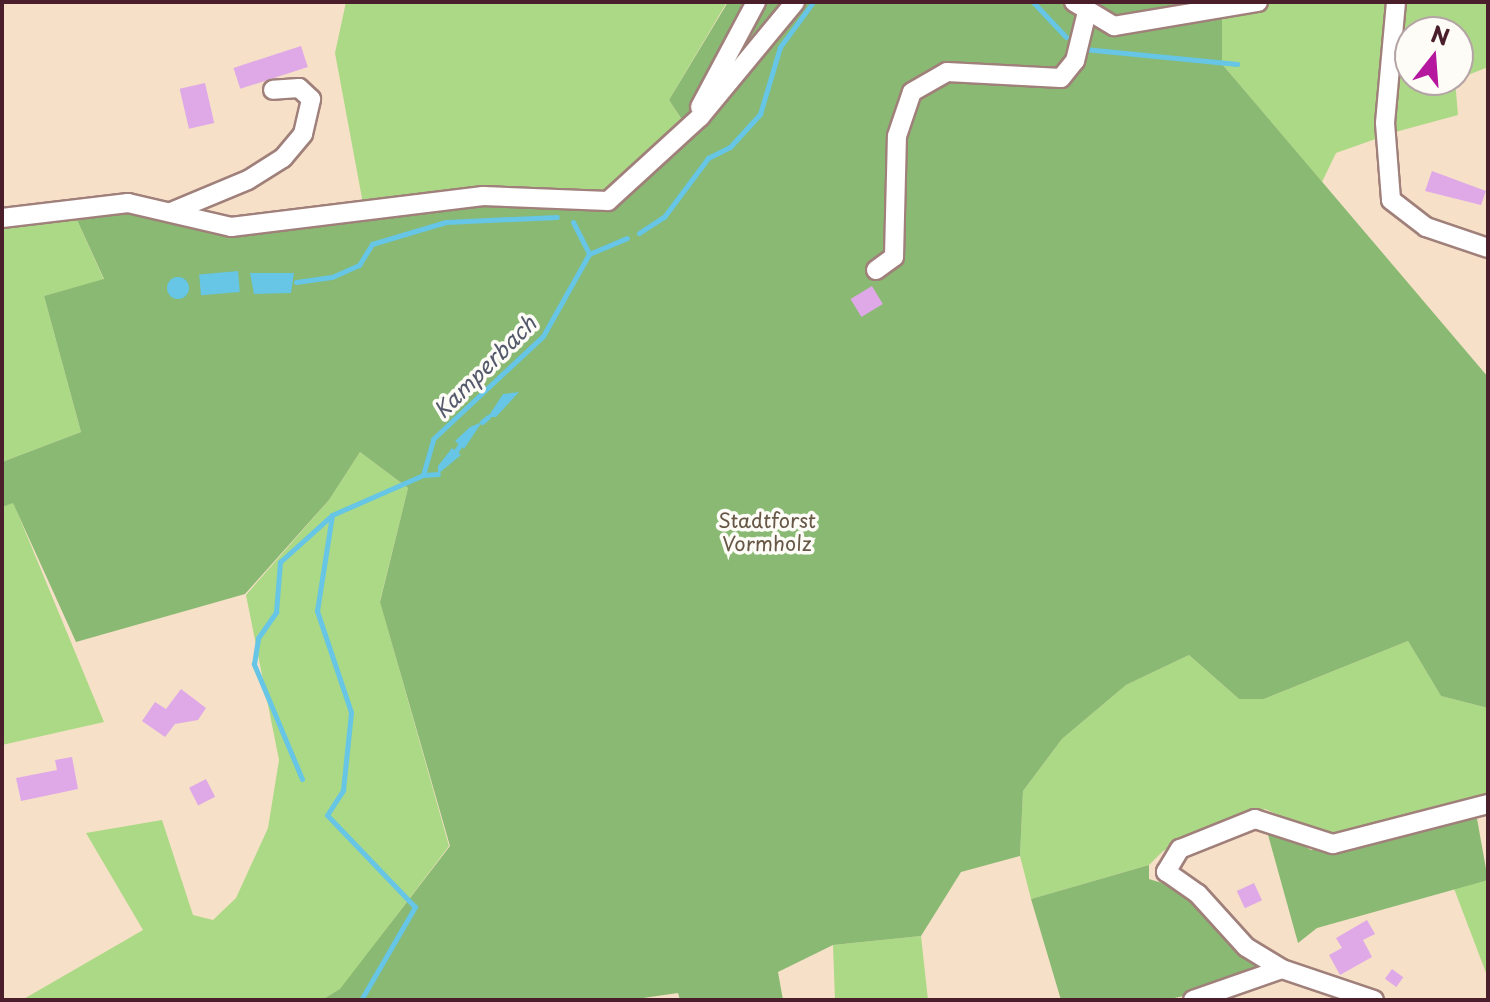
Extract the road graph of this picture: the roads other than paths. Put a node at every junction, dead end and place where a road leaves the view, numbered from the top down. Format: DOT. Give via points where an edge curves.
graph roads {
  1 [pos="756,2"];
  2 [pos="795,2"];
  3 [pos="1258,2"];
  4 [pos="1396,2"];
  5 [pos="1080,9"];
  6 [pos="273,90"];
  7 [pos="693,120"];
  8 [pos="171,212"];
  9 [pos="2,218"];
  10 [pos="1488,248"];
  11 [pos="876,270"];
  12 [pos="1488,804"];
  13 [pos="1282,969"];
  14 [pos="1193,1000"];
  15 [pos="1374,1000"];
  1 -- 7 [label="street"];
  2 -- 7 [label="street"];
  3 -- 5 [label="street" via="1147,25 1114,26"];
  4 -- 10 [label="street" via="1385,123 1391,200 1426,227"];
  5 -- 11 [label="street" via="1075,61 1061,78 947,72 912,92 897,136 894,257"];
  6 -- 8 [label="street" via="299,88 311,99 303,134 283,158"];
  7 -- 8 [label="street" via="608,201 483,196 231,227"];
  8 -- 9 [label="street" via="128,203"];
  12 -- 13 [label="street" via="1333,844 1255,819 1180,849 1166,872 1198,894 1246,947"];
  13 -- 14 [label="street"];
  13 -- 15 [label="street"];
}
